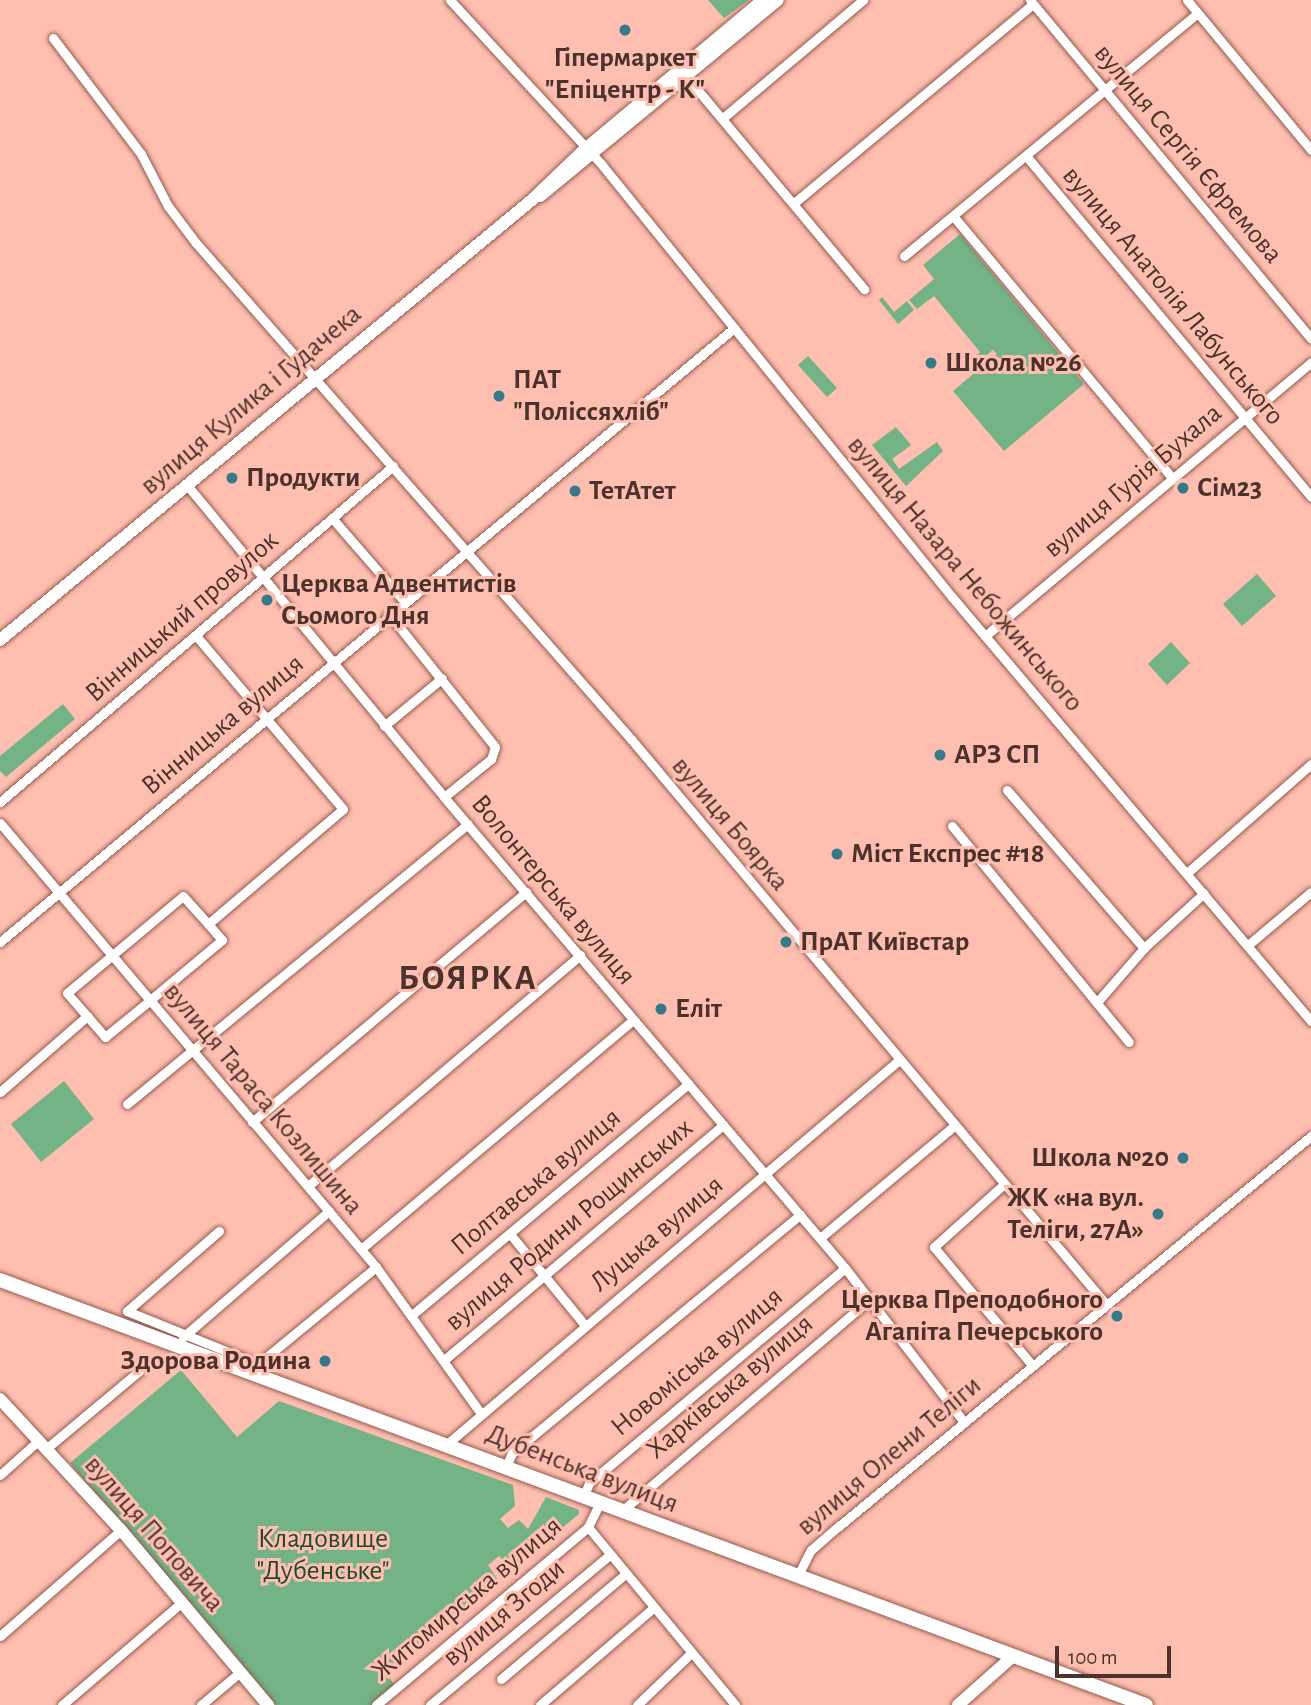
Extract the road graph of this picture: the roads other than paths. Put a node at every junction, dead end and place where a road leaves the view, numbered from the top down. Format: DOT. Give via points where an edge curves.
graph roads {
  1 [pos="450,0"];
  2 [pos="763,0"];
  3 [pos="778,0"];
  4 [pos="863,0"];
  5 [pos="1187,0"];
  6 [pos="1031,2"];
  7 [pos="1198,13"];
  8 [pos="53,38"];
  9 [pos="686,76"];
  10 [pos="1105,90"];
  11 [pos="724,117"];
  12 [pos="1311,150"];
  13 [pos="588,153"];
  14 [pos="1027,157"];
  15 [pos="794,203"];
  16 [pos="954,217"];
  17 [pos="904,256"];
  18 [pos="864,289"];
  19 [pos="734,328"];
  20 [pos="1311,338"];
  21 [pos="1311,362"];
  22 [pos="317,377"];
  23 [pos="1245,416"];
  24 [pos="393,466"];
  25 [pos="1172,478"];
  26 [pos="187,485"];
  27 [pos="1311,497"];
  28 [pos="332,517"];
  29 [pos="467,549"];
  30 [pos="261,579"];
  31 [pos="404,601"];
  32 [pos="389,614"];
  33 [pos="985,636"];
  34 [pos="197,637"];
  35 [pos="0,640"];
  36 [pos="333,662"];
  37 [pos="442,678"];
  38 [pos="266,718"];
  39 [pos="384,726"];
  40 [pos="1311,764"];
  41 [pos="1006,790"];
  42 [pos="444,797"];
  43 [pos="0,802"];
  44 [pos="0,823"];
  45 [pos="468,824"];
  46 [pos="953,826"];
  47 [pos="1187,873"];
  48 [pos="526,892"];
  49 [pos="1311,892"];
  50 [pos="59,893"];
  51 [pos="1204,893"];
  52 [pos="208,924"];
  53 [pos="0,943"];
  54 [pos="1248,945"];
  55 [pos="1144,948"];
  56 [pos="580,955"];
  57 [pos="111,956"];
  58 [pos="149,1001"];
  59 [pos="1098,1001"];
  60 [pos="87,1016"];
  61 [pos="633,1020"];
  62 [pos="1311,1021"];
  63 [pos="1129,1042"];
  64 [pos="193,1051"];
  65 [pos="898,1061"];
  66 [pos="688,1084"];
  67 [pos="0,1092"];
  68 [pos="127,1104"];
  69 [pos="253,1122"];
  70 [pos="723,1125"];
  71 [pos="954,1126"];
  72 [pos="1311,1136"];
  73 [pos="763,1174"];
  74 [pos="1003,1185"];
  75 [pos="308,1186"];
  76 [pos="329,1211"];
  77 [pos="800,1215"];
  78 [pos="219,1231"];
  79 [pos="510,1234"];
  80 [pos="820,1238"];
  81 [pos="361,1249"];
  82 [pos="376,1267"];
  83 [pos="845,1268"];
  84 [pos="543,1276"];
  85 [pos="0,1280"];
  86 [pos="868,1301"];
  87 [pos="1105,1303"];
  88 [pos="413,1314"];
  89 [pos="584,1324"];
  90 [pos="180,1339"];
  91 [pos="444,1360"];
  92 [pos="1032,1365"];
  93 [pos="139,1371"];
  94 [pos="0,1400"];
  95 [pos="480,1412"];
  96 [pos="964,1422"];
  97 [pos="43,1444"];
  98 [pos="447,1444"];
  99 [pos="506,1466"];
  100 [pos="0,1475"];
  101 [pos="584,1495"];
  102 [pos="600,1502"];
  103 [pos="623,1510"];
  104 [pos="587,1527"];
  105 [pos="121,1530"];
  106 [pos="607,1556"];
  107 [pos="624,1575"];
  108 [pos="797,1577"];
  109 [pos="182,1602"];
  110 [pos="652,1609"];
  111 [pos="0,1636"];
  112 [pos="690,1654"];
  113 [pos="1012,1657"];
  114 [pos="240,1672"];
  115 [pos="501,1679"];
  116 [pos="729,1703"];
  117 [pos="62,1705"];
  118 [pos="201,1705"];
  119 [pos="268,1705"];
  120 [pos="376,1705"];
  121 [pos="430,1705"];
  122 [pos="540,1705"];
  123 [pos="637,1705"];
  124 [pos="958,1705"];
  125 [pos="1146,1705"];
  1 -- 13 [label="street, вулиця Назара Небожинського"];
  2 -- 13 [label="main road, вулиця Кулика і Гудачека"];
  3 -- 9 [label="main road, вулиця Кулика і Гудачека"];
  4 -- 11 [label="street"];
  5 -- 7 [label="street"];
  6 -- 10 [label="street, вулиця Сергія Єфремова"];
  6 -- 15 [label="street"];
  7 -- 10 [label="street"];
  7 -- 12 [label="street"];
  8 -- 22 [label="street, вулиця Боярка" via="141,154 168,206 196,243"];
  9 -- 11 [label="street"];
  9 -- 13 [label="main road, вулиця Кулика і Гудачека"];
  10 -- 14 [label="street"];
  10 -- 20 [label="street, вулиця Сергія Єфремова"];
  11 -- 15 [label="street"];
  13 -- 19 [label="street, вулиця Назара Небожинського"];
  13 -- 22 [label="main road, вулиця Кулика і Гудачека"];
  14 -- 16 [label="street"];
  14 -- 23 [label="street, вулиця Анатолія Лабунського"];
  15 -- 18 [label="street"];
  16 -- 17 [label="street"];
  16 -- 25 [label="street"];
  19 -- 29 [label="street, Вінницька вулиця"];
  19 -- 33 [label="street, вулиця Назара Небожинського"];
  21 -- 23 [label="street, вулиця Гурія Бухала"];
  22 -- 24 [label="street, вулиця Боярка"];
  22 -- 26 [label="main road, вулиця Кулика і Гудачека"];
  23 -- 25 [label="street, вулиця Гурія Бухала"];
  23 -- 27 [label="street, вулиця Анатолія Лабунського"];
  24 -- 28 [label="street, Вінницький провулок"];
  24 -- 29 [label="street, вулиця Боярка"];
  25 -- 33 [label="street, вулиця Гурія Бухала"];
  26 -- 30 [label="street, Волонтерська вулиця"];
  26 -- 35 [label="main road, вулиця Кулика і Гудачека"];
  28 -- 30 [label="street, Вінницький провулок"];
  28 -- 31 [label="street"];
  29 -- 31 [label="street, Вінницька вулиця"];
  29 -- 65 [label="street, вулиця Боярка"];
  30 -- 34 [label="street, Вінницький провулок"];
  30 -- 36 [label="street, Волонтерська вулиця"];
  31 -- 32 [label="street, Вінницька вулиця"];
  32 -- 36 [label="street, Вінницька вулиця"];
  32 -- 37 [label="street"];
  33 -- 47 [label="street, вулиця Назара Небожинського"];
  34 -- 38 [label="street"];
  34 -- 43 [label="street, Вінницький провулок"];
  36 -- 38 [label="street, Вінницька вулиця"];
  36 -- 39 [label="street, Волонтерська вулиця"];
  37 -- 39 [label="street"];
  37 -- 42 [label="street" via="484,730 497,754"];
  38 -- 50 [label="street, Вінницька вулиця"];
  38 -- 52 [label="street" via="343,809"];
  39 -- 42 [label="street, Волонтерська вулиця"];
  40 -- 47 [label="street"];
  41 -- 55 [label="street"];
  42 -- 45 [label="street, Волонтерська вулиця"];
  44 -- 50 [label="street, вулиця Тараса Козлишина"];
  45 -- 48 [label="street, Волонтерська вулиця"];
  45 -- 64 [label="street"];
  46 -- 59 [label="street"];
  47 -- 51 [label="street, вулиця Назара Небожинського"];
  48 -- 56 [label="street, Волонтерська вулиця"];
  48 -- 69 [label="street"];
  49 -- 54 [label="street"];
  50 -- 53 [label="street, Вінницька вулиця"];
  50 -- 57 [label="street, вулиця Тараса Козлишина"];
  51 -- 54 [label="street, вулиця Назара Небожинського"];
  51 -- 55 [label="street"];
  52 -- 57 [label="street" via="183,896"];
  52 -- 58 [label="street" via="222,940"];
  54 -- 62 [label="street, вулиця Назара Небожинського"];
  55 -- 59 [label="street"];
  56 -- 61 [label="street, Волонтерська вулиця"];
  56 -- 75 [label="street"];
  57 -- 58 [label="street, вулиця Тараса Козлишина"];
  57 -- 60 [label="street" via="67,993"];
  58 -- 60 [label="street" via="105,1037"];
  58 -- 64 [label="street, вулиця Тараса Козлишина"];
  59 -- 63 [label="street"];
  60 -- 67 [label="street"];
  61 -- 66 [label="street, Волонтерська вулиця"];
  61 -- 81 [label="street"];
  64 -- 68 [label="street"];
  64 -- 69 [label="street, вулиця Тараса Козлишина"];
  65 -- 71 [label="street, вулиця Боярка"];
  65 -- 73 [label="street, Луцька вулиця"];
  66 -- 70 [label="street, Волонтерська вулиця"];
  66 -- 79 [label="street, Полтавська вулиця"];
  69 -- 75 [label="street, вулиця Тараса Козлишина"];
  70 -- 73 [label="street, Волонтерська вулиця"];
  70 -- 84 [label="street, вулиця Родини Рощинських"];
  71 -- 74 [label="street, вулиця Боярка"];
  71 -- 80 [label="street"];
  72 -- 87 [label="street, вулиця Олени Теліги"];
  73 -- 77 [label="street, Волонтерська вулиця"];
  73 -- 89 [label="street, Луцька вулиця"];
  74 -- 87 [label="street, вулиця Боярка"];
  74 -- 92 [label="street" via="934,1247"];
  75 -- 76 [label="street, вулиця Тараса Козлишина"];
  76 -- 81 [label="street, вулиця Тараса Козлишина"];
  76 -- 90 [label="street"];
  77 -- 80 [label="street, Волонтерська вулиця"];
  77 -- 99 [label="street" via="512,1453"];
  78 -- 90 [label="street" via="127,1311"];
  79 -- 84 [label="street"];
  79 -- 88 [label="street, Полтавська вулиця"];
  80 -- 83 [label="street, Волонтерська вулиця"];
  81 -- 82 [label="street, вулиця Тараса Козлишина"];
  82 -- 88 [label="street, вулиця Тараса Козлишина"];
  82 -- 90 [label="street" via="258,1364"];
  83 -- 86 [label="street, Волонтерська вулиця"];
  83 -- 101 [label="street, Новоміська вулиця" via="589,1483"];
  84 -- 89 [label="street"];
  84 -- 91 [label="street, вулиця Родини Рощинських"];
  85 -- 90 [label="main road, Дубенська вулиця"];
  86 -- 96 [label="street, Волонтерська вулиця"];
  86 -- 103 [label="street, Харківська вулиця"];
  87 -- 92 [label="street, вулиця Олени Теліги"];
  88 -- 91 [label="street, вулиця Тараса Козлишина"];
  89 -- 95 [label="street, Луцька вулиця"];
  90 -- 98 [label="main road, Дубенська вулиця"];
  91 -- 95 [label="street, вулиця Тараса Козлишина"];
  92 -- 96 [label="street, вулиця Олени Теліги"];
  93 -- 97 [label="street"];
  94 -- 97 [label="main road, вулиця Поповича"];
  95 -- 98 [label="street, Луцька вулиця"];
  96 -- 108 [label="street, вулиця Олени Теліги" via="811,1550"];
  97 -- 100 [label="street"];
  97 -- 105 [label="main road, вулиця Поповича"];
  98 -- 99 [label="main road, Дубенська вулиця"];
  99 -- 101 [label="main road, Дубенська вулиця"];
  101 -- 102 [label="main road, Дубенська вулиця"];
  102 -- 103 [label="main road, Дубенська вулиця"];
  102 -- 104 [label="street"];
  103 -- 108 [label="main road, Дубенська вулиця"];
  104 -- 106 [label="street"];
  104 -- 120 [label="street, Житомирська вулиця"];
  105 -- 109 [label="main road, вулиця Поповича"];
  105 -- 111 [label="street"];
  106 -- 107 [label="street"];
  106 -- 121 [label="street, вулиця Згоди"];
  107 -- 110 [label="street"];
  107 -- 115 [label="street"];
  108 -- 113 [label="main road, Дубенська вулиця"];
  109 -- 114 [label="main road, вулиця Поповича"];
  109 -- 117 [label="street"];
  110 -- 112 [label="street"];
  110 -- 122 [label="street"];
  112 -- 116 [label="street"];
  112 -- 123 [label="street"];
  113 -- 124 [label="main road"];
  113 -- 125 [label="main road, Дубенська вулиця"];
  114 -- 118 [label="street"];
  114 -- 119 [label="main road, вулиця Поповича"];
}
